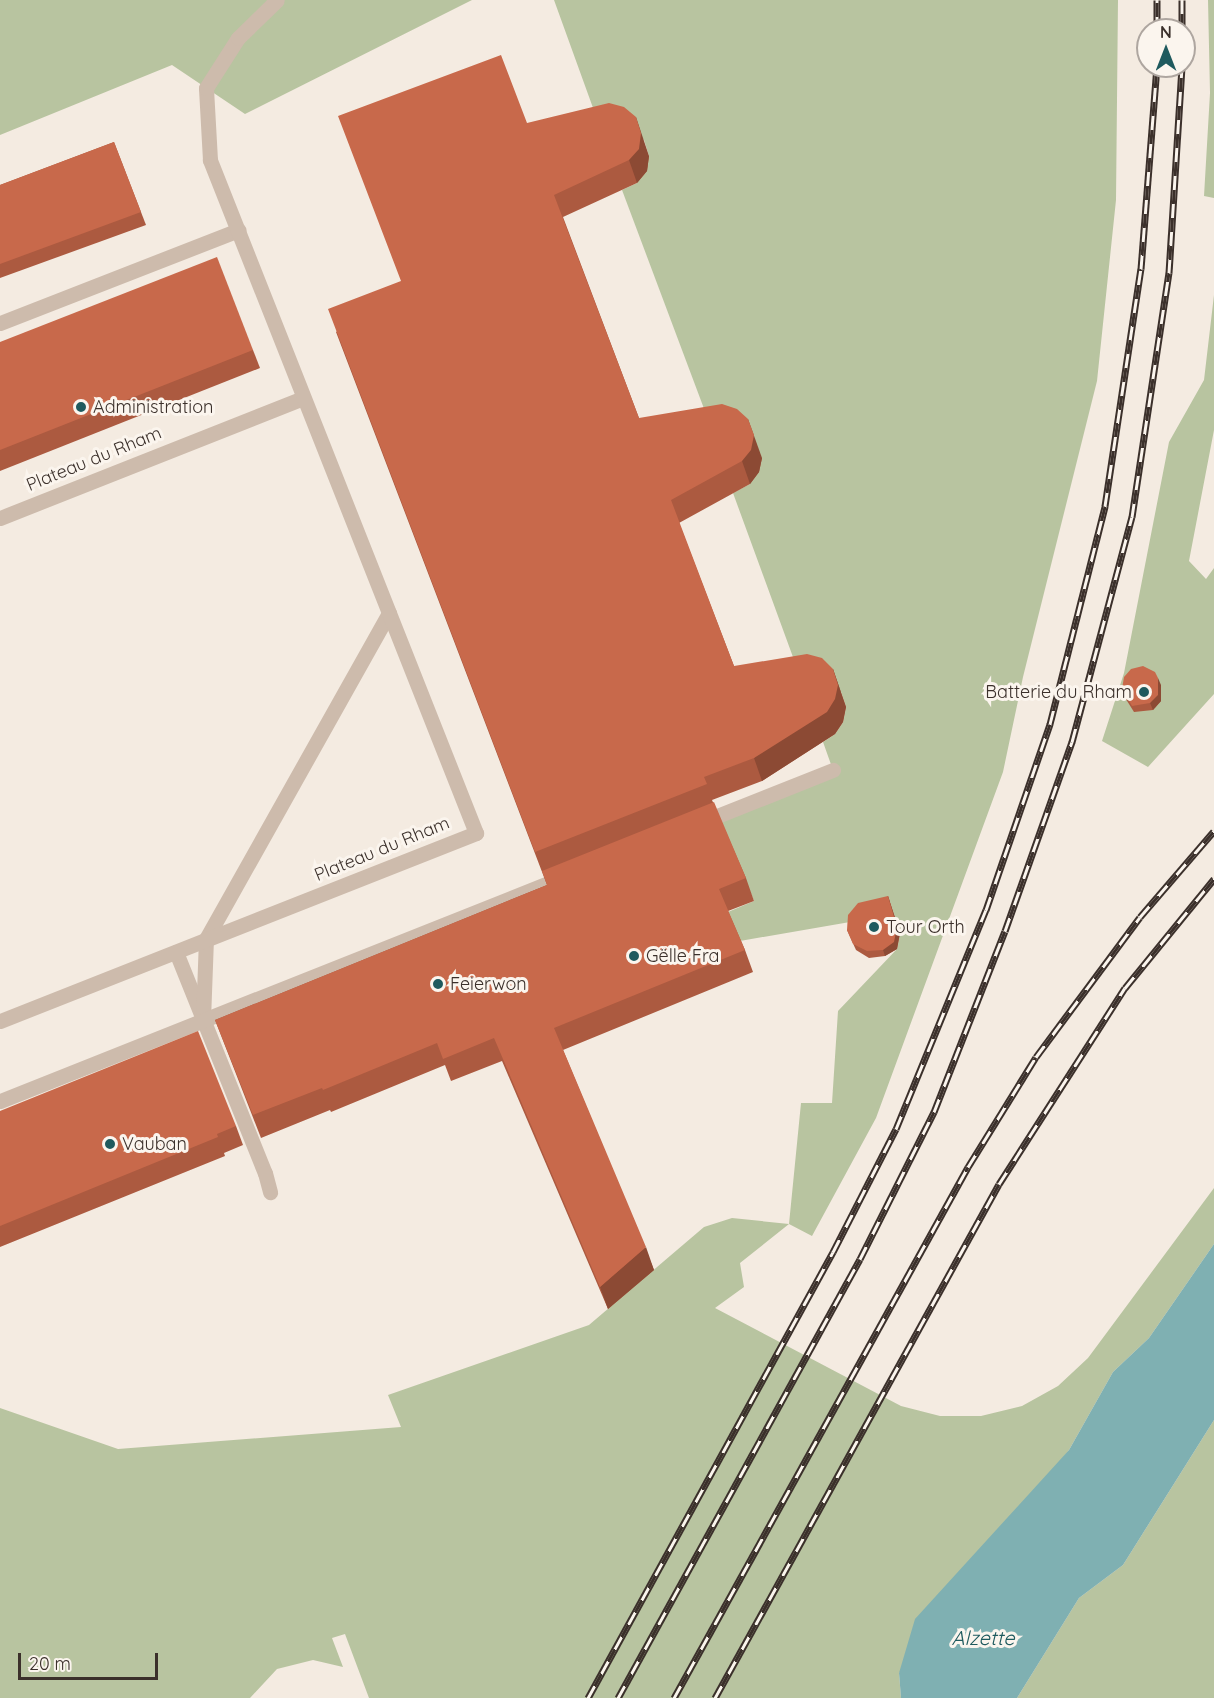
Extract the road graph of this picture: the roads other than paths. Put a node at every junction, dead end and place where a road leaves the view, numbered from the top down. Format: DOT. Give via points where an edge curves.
graph roads {
  1 [pos="277,0"];
  2 [pos="238,230"];
  3 [pos="0,323"];
  4 [pos="303,398"];
  5 [pos="0,518"];
  6 [pos="388,613"];
  7 [pos="833,770"];
  8 [pos="686,828"];
  9 [pos="576,872"];
  10 [pos="207,939"];
  11 [pos="176,952"];
  12 [pos="203,1020"];
  13 [pos="0,1021"];
  14 [pos="0,1101"];
  15 [pos="270,1192"];
  1 -- 2 [label="street, Plateau du Rham" via="238,38 207,88 210,160"];
  2 -- 3 [label="street"];
  2 -- 4 [label="street, Plateau du Rham"];
  4 -- 5 [label="street, Plateau du Rham"];
  4 -- 6 [label="street, Plateau du Rham"];
  6 -- 10 [label="street"];
  6 -- 10 [label="street, Plateau du Rham" via="476,833"];
  7 -- 8 [label="street"];
  9 -- 12 [label="street"];
  10 -- 11 [label="street, Plateau du Rham"];
  10 -- 12 [label="street"];
  11 -- 12 [label="street"];
  11 -- 13 [label="street, Plateau du Rham"];
  12 -- 14 [label="street"];
  12 -- 15 [label="street"];
}
